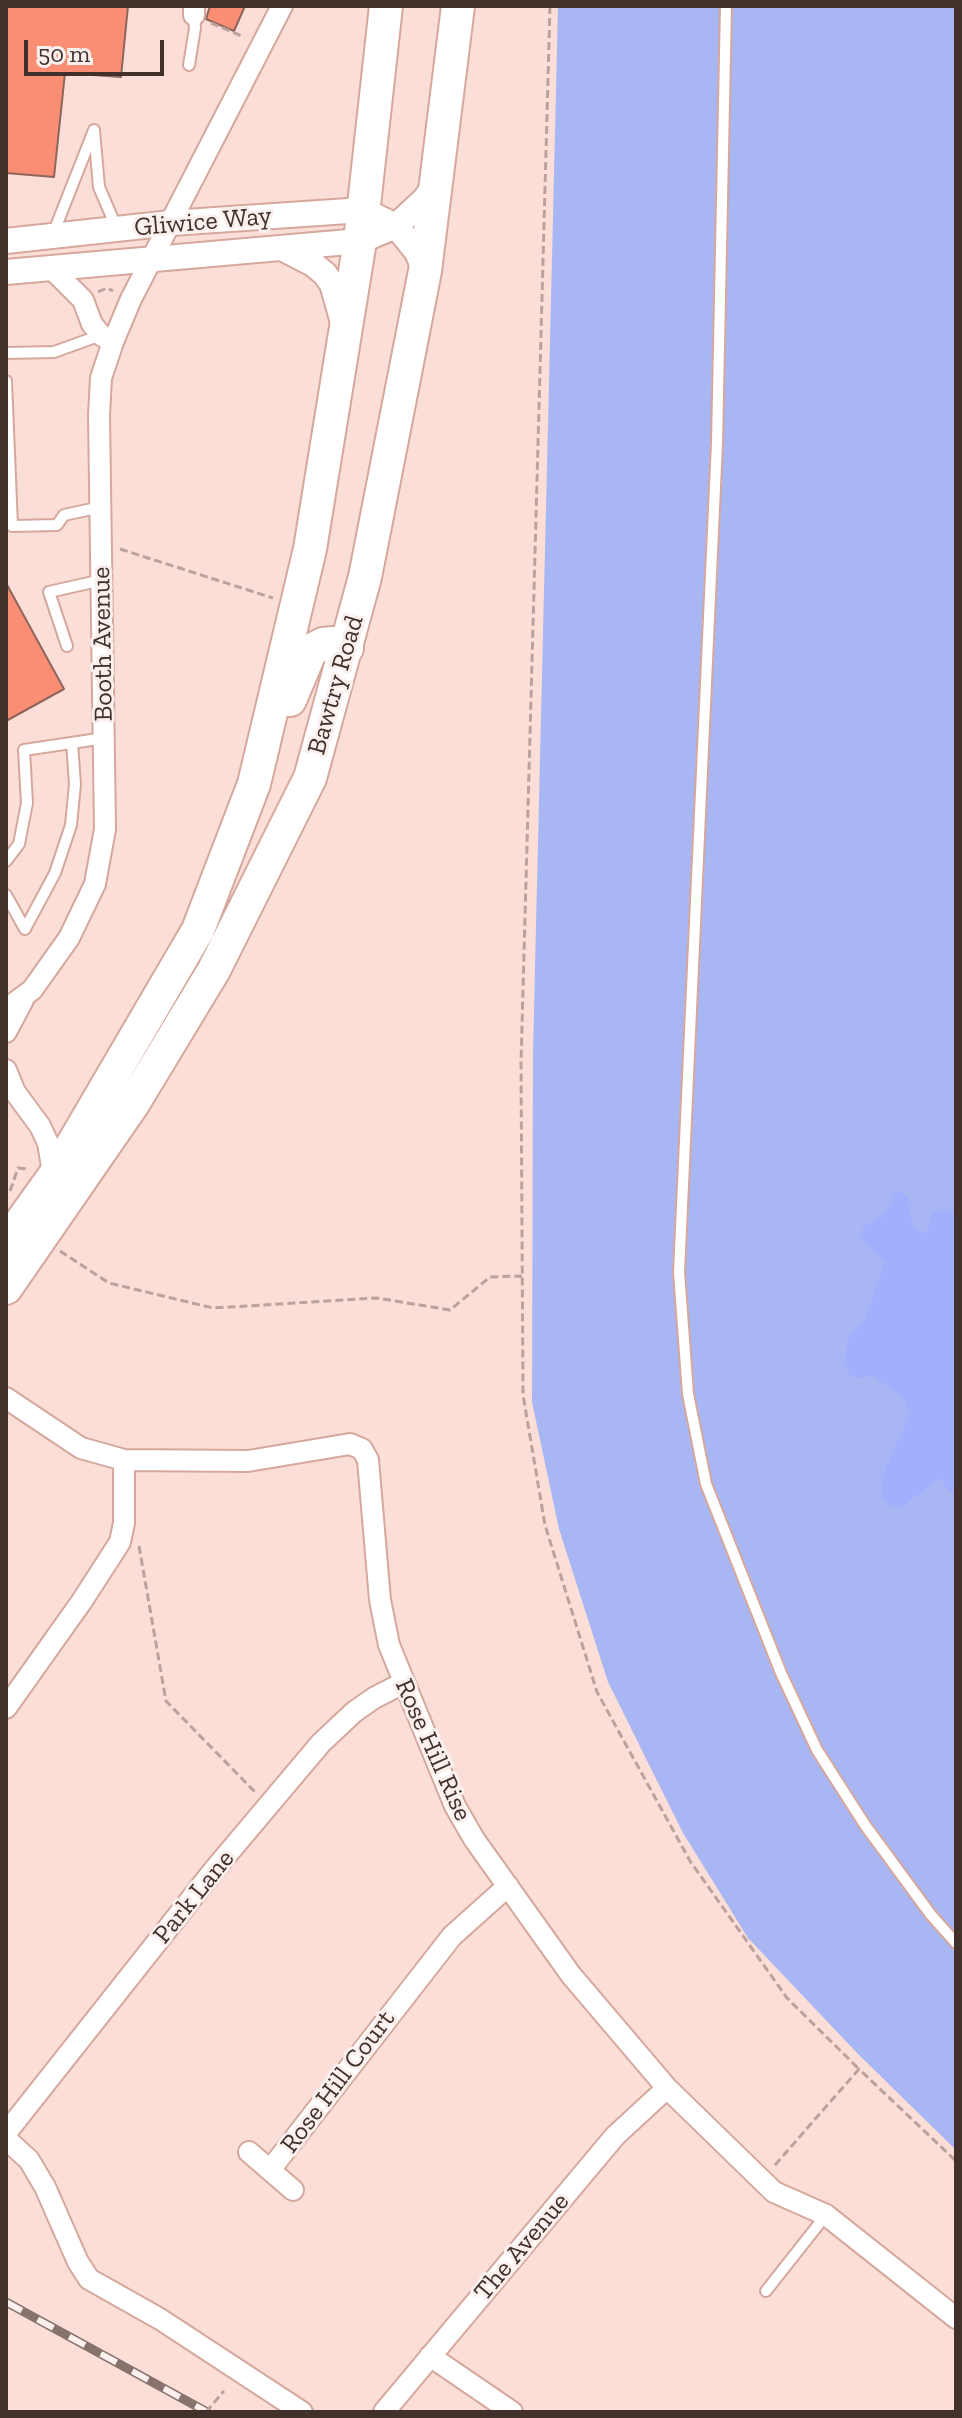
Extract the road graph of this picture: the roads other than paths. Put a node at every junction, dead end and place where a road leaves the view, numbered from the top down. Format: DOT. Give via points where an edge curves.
graph roads {
  1 [pos="282,6"];
  2 [pos="386,6"];
  3 [pos="458,6"];
  4 [pos="726,6"];
  5 [pos="194,10"];
  6 [pos="189,65"];
  7 [pos="437,181"];
  8 [pos="171,223"];
  9 [pos="362,226"];
  10 [pos="396,226"];
  11 [pos="117,229"];
  12 [pos="52,236"];
  13 [pos="14,241"];
  14 [pos="282,248"];
  15 [pos="151,258"];
  16 [pos="51,268"];
  17 [pos="425,271"];
  18 [pos="6,272"];
  19 [pos="345,332"];
  20 [pos="107,338"];
  21 [pos="6,353"];
  22 [pos="6,381"];
  23 [pos="101,507"];
  24 [pos="102,580"];
  25 [pos="67,646"];
  26 [pos="347,648"];
  27 [pos="105,738"];
  28 [pos="72,743"];
  29 [pos="254,784"];
  30 [pos="6,861"];
  31 [pos="6,895"];
  32 [pos="16,995"];
  33 [pos="6,1009"];
  34 [pos="6,1032"];
  35 [pos="6,1070"];
  36 [pos="11,1089"];
  37 [pos="54,1176"];
  38 [pos="62,1209"];
  39 [pos="6,1243"];
  40 [pos="6,1288"];
  41 [pos="6,1398"];
  42 [pos="124,1460"];
  43 [pos="403,1683"];
  44 [pos="6,1708"];
  45 [pos="508,1886"];
  46 [pos="956,1943"];
  47 [pos="667,2088"];
  48 [pos="6,2133"];
  49 [pos="6,2139"];
  50 [pos="249,2152"];
  51 [pos="270,2170"];
  52 [pos="293,2190"];
  53 [pos="826,2215"];
  54 [pos="766,2291"];
  55 [pos="956,2318"];
  56 [pos="430,2356"];
  57 [pos="302,2412"];
  58 [pos="384,2412"];
  59 [pos="512,2412"];
  1 -- 8 [label="street, Booth Avenue"];
  2 -- 9 [label="highway, Bawtry Road"];
  3 -- 7 [label="highway, Bawtry Road"];
  4 -- 46 [label="lane" via="717,443 679,1272 688,1394 706,1484 817,1750 865,1825"];
  5 -- 6 [label="lane"];
  7 -- 10 [label="street, Gliwice Way"];
  7 -- 17 [label="highway, Bawtry Road"];
  8 -- 9 [label="street, Gliwice Way"];
  8 -- 11 [label="street, Gliwice Way"];
  8 -- 15 [label="street, Booth Avenue"];
  9 -- 10 [label="street, Gliwice Way"];
  9 -- 14 [label="street, Gliwice Way"];
  9 -- 19 [label="highway, Bawtry Road"];
  10 -- 17 [label="street"];
  11 -- 12 [label="street, Gliwice Way"];
  11 -- 12 [label="lane" via="99,187 94,130"];
  12 -- 13 [label="street, Gliwice Way"];
  13 -- 16 [label="street"];
  14 -- 15 [label="street, Gliwice Way"];
  14 -- 19 [label="street" via="325,274"];
  15 -- 16 [label="street, Gliwice Way"];
  15 -- 20 [label="street, Booth Avenue"];
  16 -- 18 [label="street, Gliwice Way"];
  16 -- 20 [label="street" via="83,300 92,324"];
  17 -- 26 [label="highway, Bawtry Road"];
  19 -- 29 [label="highway, Bawtry Road" via="310,549"];
  20 -- 21 [label="lane" via="54,352"];
  20 -- 23 [label="street, Booth Avenue" via="99,415"];
  22 -- 23 [label="lane" via="12,526 57,525 64,515"];
  23 -- 24 [label="street, Booth Avenue"];
  24 -- 25 [label="lane" via="49,592"];
  24 -- 27 [label="street, Booth Avenue"];
  26 -- 29 [label="highway" via="333,643 311,650"];
  26 -- 38 [label="highway, Bawtry Road" via="310,778 214,970"];
  27 -- 28 [label="lane"];
  27 -- 32 [label="street, Booth Avenue" via="105,829 95,884 53,964 32,990"];
  28 -- 30 [label="lane" via="24,750 27,803 19,844"];
  28 -- 31 [label="lane" via="71,825 55,873 25,929"];
  29 -- 37 [label="highway, Bawtry Road" via="198,930"];
  32 -- 33 [label="street, Booth Avenue"];
  32 -- 34 [label="street"];
  35 -- 36 [label="street"];
  36 -- 37 [label="street" via="40,1126"];
  37 -- 38 [label="street"];
  37 -- 39 [label="highway, Bawtry Road"];
  38 -- 40 [label="highway, Bawtry Road"];
  41 -- 42 [label="street, Rose Hill Rise" via="81,1448"];
  42 -- 43 [label="street, Rose Hill Rise" via="248,1461 350,1444 362,1449 368,1460 380,1600"];
  42 -- 44 [label="street" via="120,1542"];
  43 -- 45 [label="street, Rose Hill Rise" via="455,1806"];
  43 -- 48 [label="street, Park Lane" via="354,1712 321,1743"];
  45 -- 47 [label="street, Rose Hill Rise" via="571,1975"];
  45 -- 51 [label="street, Rose Hill Court" via="452,1936"];
  47 -- 53 [label="street, Rose Hill Rise" via="774,2192"];
  47 -- 56 [label="street, The Avenue" via="615,2136"];
  49 -- 57 [label="street" via="29,2160 89,2279"];
  50 -- 51 [label="street, Rose Hill Court"];
  51 -- 52 [label="street, Rose Hill Court"];
  53 -- 54 [label="lane"];
  53 -- 55 [label="street, Rose Hill Rise"];
  56 -- 58 [label="street, The Avenue"];
  56 -- 59 [label="street"];
}
